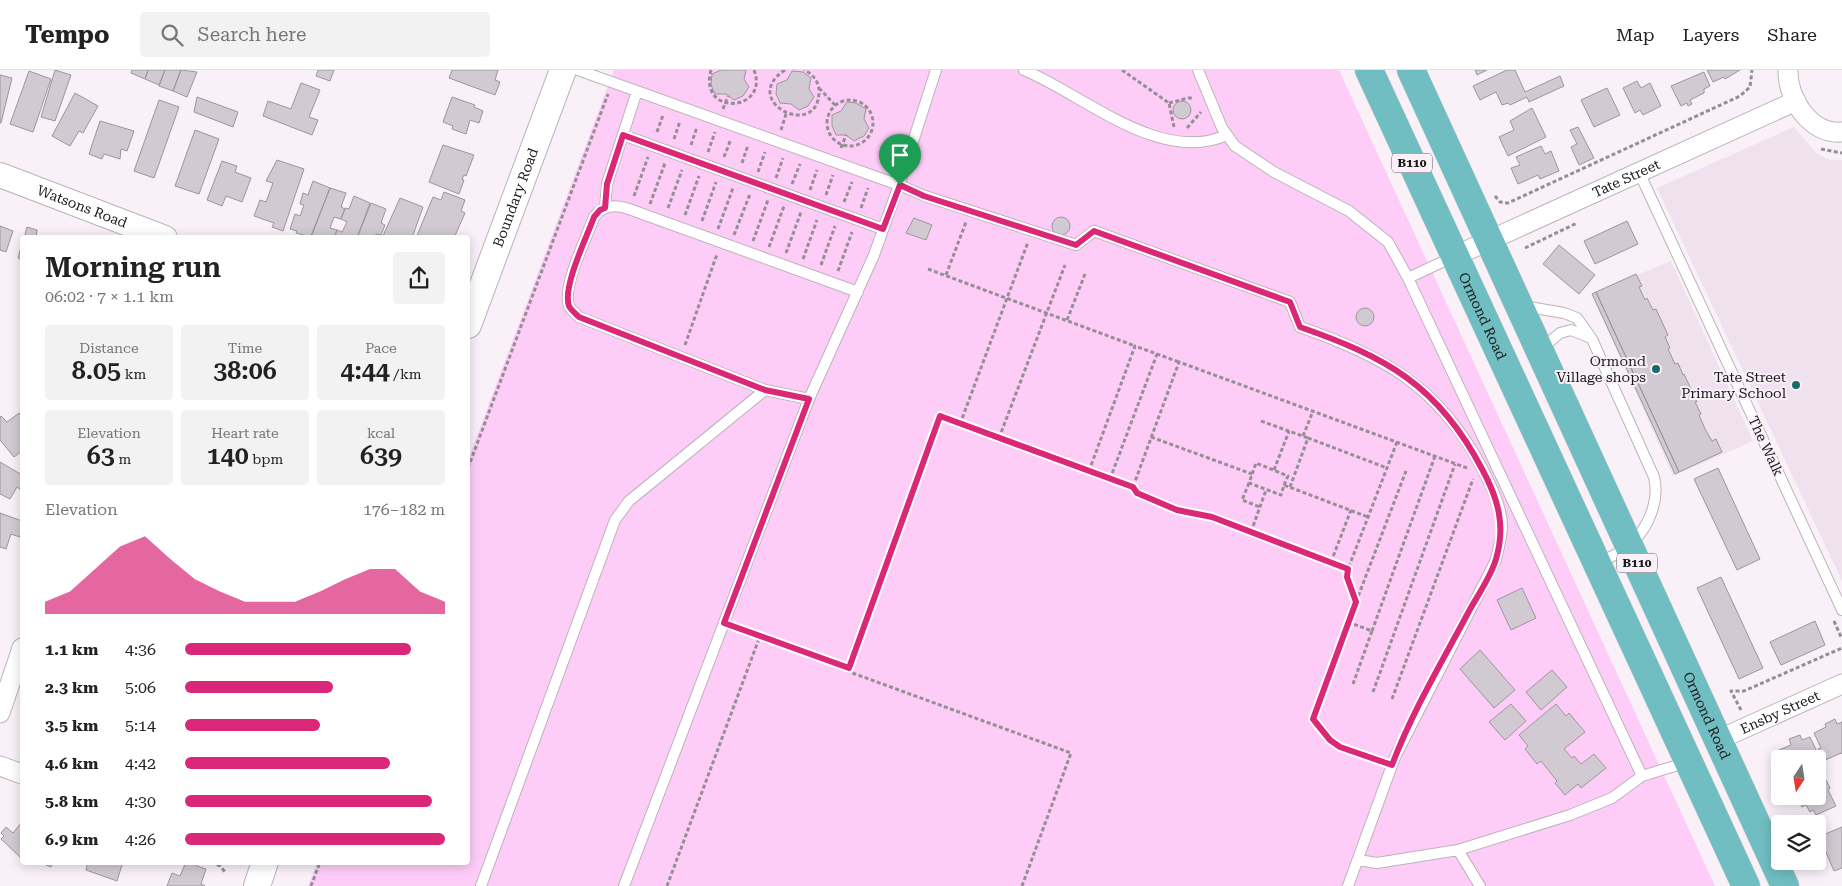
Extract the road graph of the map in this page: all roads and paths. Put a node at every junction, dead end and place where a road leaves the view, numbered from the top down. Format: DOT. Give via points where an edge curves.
graph roads {
  1 [pos="563,70"];
  2 [pos="578,70"];
  3 [pos="711,70"];
  4 [pos="754,70"];
  5 [pos="785,70"];
  6 [pos="804,70"];
  7 [pos="936,70"];
  8 [pos="1024,70"];
  9 [pos="1122,70"];
  10 [pos="1198,70"];
  11 [pos="1369,70"];
  12 [pos="1411,70"];
  13 [pos="1752,70"];
  14 [pos="1788,70"];
  15 [pos="612,82"];
  16 [pos="819,88"];
  17 [pos="638,92"];
  18 [pos="1210,100"];
  19 [pos="1796,101"];
  20 [pos="1169,103"];
  21 [pos="835,105"];
  22 [pos="1842,132"];
  23 [pos="623,135"];
  24 [pos="846,135"];
  25 [pos="1227,135"];
  26 [pos="1177,141"];
  27 [pos="842,146"];
  28 [pos="1818,148"];
  29 [pos="1842,153"];
  30 [pos="1639,172"];
  31 [pos="0,175"];
  32 [pos="900,185"];
  33 [pos="1492,188"];
  34 [pos="605,208"];
  35 [pos="970,211"];
  36 [pos="1583,220"];
  37 [pos="883,229"];
  38 [pos="1032,231"];
  39 [pos="157,235"];
  40 [pos="1488,241"];
  41 [pos="721,242"];
  42 [pos="1525,248"];
  43 [pos="1455,256"];
  44 [pos="1065,265"];
  45 [pos="928,269"];
  46 [pos="1085,274"];
  47 [pos="946,275"];
  48 [pos="1408,278"];
  49 [pos="858,292"];
  50 [pos="1006,298"];
  51 [pos="1518,305"];
  52 [pos="1046,313"];
  53 [pos="470,320"];
  54 [pos="1067,320"];
  55 [pos="1592,339"];
  56 [pos="1135,346"];
  57 [pos="1539,351"];
  58 [pos="1156,354"];
  59 [pos="680,357"];
  60 [pos="1179,362"];
  61 [pos="765,390"];
  62 [pos="809,399"];
  63 [pos="1313,411"];
  64 [pos="1261,421"];
  65 [pos="960,424"];
  66 [pos="1289,431"];
  67 [pos="1303,436"];
  68 [pos="1151,437"];
  69 [pos="999,438"];
  70 [pos="1308,438"];
  71 [pos="1397,442"];
  72 [pos="1435,456"];
  73 [pos="470,463"];
  74 [pos="1455,464"];
  75 [pos="1387,468"];
  76 [pos="1274,470"];
  77 [pos="1089,471"];
  78 [pos="1406,471"];
  79 [pos="1252,474"];
  80 [pos="1110,479"];
  81 [pos="1249,483"];
  82 [pos="1284,485"];
  83 [pos="1133,487"];
  84 [pos="1290,487"];
  85 [pos="1266,490"];
  86 [pos="1260,507"];
  87 [pos="1351,510"];
  88 [pos="1368,517"];
  89 [pos="1250,532"];
  90 [pos="1629,546"];
  91 [pos="1332,562"];
  92 [pos="1597,563"];
  93 [pos="1348,569"];
  94 [pos="1356,602"];
  95 [pos="1842,610"];
  96 [pos="1348,622"];
  97 [pos="724,623"];
  98 [pos="1372,631"];
  99 [pos="760,636"];
  100 [pos="1842,648"];
  101 [pos="20,654"];
  102 [pos="849,668"];
  103 [pos="1353,684"];
  104 [pos="1842,684"];
  105 [pos="1731,691"];
  106 [pos="1373,692"];
  107 [pos="1392,699"];
  108 [pos="0,713"];
  109 [pos="1718,740"];
  110 [pos="1689,762"];
  111 [pos="1392,765"];
  112 [pos="0,766"];
  113 [pos="20,773"];
  114 [pos="1642,776"];
  115 [pos="1458,850"];
  116 [pos="1358,860"];
  117 [pos="218,865"];
  118 [pos="319,865"];
  119 [pos="226,873"];
  120 [pos="311,886"];
  121 [pos="481,886"];
  122 [pos="624,886"];
  123 [pos="667,886"];
  124 [pos="1022,886"];
  125 [pos="1348,886"];
  126 [pos="1480,886"];
  127 [pos="1746,886"];
  128 [pos="1785,886"];
  1 -- 53 [label="main road, Boundary Road"];
  2 -- 15 [label="lane"];
  3 -- 4 [label="path" via="709,86 712,93 725,103 733,104 741,103 753,94 757,79"];
  5 -- 16 [label="path" via="773,81 771,97 786,114 800,115 813,108"];
  6 -- 16 [label="path" via="813,76"];
  7 -- 32 [label="lane"];
  8 -- 26 [label="lane" via="1113,118 1146,133"];
  9 -- 20 [label="path"];
  10 -- 18 [label="lane"];
  11 -- 43 [label="highway, Ormond Road / B110"];
  12 -- 40 [label="highway, Ormond Road / B110"];
  13 -- 33 [label="path" via="1750,87 1740,96 1508,203 1500,202"];
  14 -- 19 [label="street" via="1788,83"];
  15 -- 17 [label="lane"];
  15 -- 73 [label="path"];
  16 -- 21 [label="path"];
  17 -- 23 [label="lane"];
  17 -- 32 [label="lane"];
  18 -- 20 [label="path" via="1188,98"];
  18 -- 25 [label="lane"];
  18 -- 26 [label="path"];
  19 -- 22 [label="street" via="1815,125"];
  19 -- 30 [label="street, Tate Street"];
  20 -- 26 [label="path"];
  21 -- 27 [label="path" via="828,114 827,129"];
  21 -- 27 [label="path" via="845,100 860,102 871,113 873,121 870,136 864,142"];
  23 -- 34 [label="lane" via="607,184"];
  23 -- 37 [label="lane"];
  24 -- 27 [label="path"];
  25 -- 26 [label="lane" via="1212,142 1193,144"];
  25 -- 48 [label="lane" via="1235,146 1253,159 1342,207 1371,228 1388,242"];
  28 -- 29 [label="path"];
  30 -- 40 [label="street, Tate Street"];
  30 -- 95 [label="lane, The Walk"];
  31 -- 39 [label="street, Watsons Road"];
  32 -- 35 [label="lane"];
  32 -- 37 [label="lane"];
  34 -- 41 [label="lane" via="623,207"];
  34 -- 59 [label="lane" via="594,217 574,272 567,295 569,307 579,317"];
  35 -- 38 [label="lane"];
  35 -- 47 [label="path"];
  36 -- 42 [label="path"];
  37 -- 49 [label="lane"];
  38 -- 50 [label="path"];
  38 -- 111 [label="lane" via="1076,245 1094,231 1290,302 1300,327 1355,347 1407,378 1425,391 1463,436 1489,481 1500,511 1502,527 1496,560 1416,711"];
  40 -- 43 [label="street, Tate Street"];
  40 -- 51 [label="highway, Ormond Road / B110"];
  41 -- 49 [label="lane"];
  41 -- 59 [label="path"];
  43 -- 48 [label="lane"];
  43 -- 92 [label="highway, Ormond Road / B110"];
  44 -- 52 [label="path"];
  45 -- 47 [label="path"];
  46 -- 54 [label="path"];
  47 -- 50 [label="path"];
  48 -- 114 [label="lane"];
  49 -- 62 [label="lane"];
  50 -- 52 [label="path"];
  50 -- 65 [label="path"];
  51 -- 55 [label="lane" via="1578,318"];
  51 -- 57 [label="highway, Ormond Road / B110"];
  52 -- 54 [label="path"];
  52 -- 69 [label="path"];
  54 -- 56 [label="path"];
  55 -- 57 [label="lane" via="1571,330 1560,333"];
  55 -- 90 [label="lane" via="1657,489 1648,521"];
  56 -- 58 [label="path"];
  56 -- 77 [label="path"];
  57 -- 90 [label="highway, Ormond Road / B110"];
  58 -- 60 [label="path"];
  58 -- 80 [label="path"];
  59 -- 61 [label="lane"];
  60 -- 63 [label="path"];
  60 -- 68 [label="path"];
  61 -- 62 [label="lane"];
  61 -- 121 [label="lane" via="629,501 615,520"];
  62 -- 97 [label="lane"];
  63 -- 67 [label="path"];
  63 -- 71 [label="path"];
  64 -- 66 [label="path"];
  65 -- 69 [label="path"];
  65 -- 102 [label="path" via="940,416"];
  66 -- 67 [label="path"];
  66 -- 76 [label="path"];
  67 -- 70 [label="path"];
  68 -- 79 [label="path"];
  68 -- 83 [label="path"];
  69 -- 77 [label="path"];
  70 -- 75 [label="path"];
  70 -- 84 [label="path"];
  71 -- 72 [label="path"];
  71 -- 75 [label="path"];
  72 -- 74 [label="path"];
  72 -- 98 [label="path"];
  74 -- 106 [label="path"];
  74 -- 107 [label="path" via="1475,471"];
  75 -- 88 [label="path"];
  76 -- 79 [label="path" via="1256,464"];
  76 -- 82 [label="path" via="1288,476"];
  77 -- 80 [label="path"];
  78 -- 94 [label="path"];
  79 -- 81 [label="path"];
  80 -- 83 [label="path"];
  81 -- 85 [label="path"];
  81 -- 86 [label="path" via="1242,500"];
  82 -- 84 [label="path"];
  82 -- 85 [label="path" via="1281,495"];
  83 -- 89 [label="path" via="1137,493 1177,510 1212,517"];
  84 -- 87 [label="path"];
  85 -- 86 [label="path"];
  86 -- 89 [label="path"];
  87 -- 88 [label="path"];
  87 -- 91 [label="path"];
  88 -- 93 [label="path"];
  89 -- 91 [label="path"];
  90 -- 92 [label="lane"];
  90 -- 109 [label="highway, Ormond Road / B110"];
  91 -- 93 [label="path"];
  92 -- 110 [label="highway, Ormond Road / B110"];
  93 -- 94 [label="path" via="1347,577"];
  94 -- 96 [label="path"];
  96 -- 98 [label="path"];
  96 -- 111 [label="path" via="1313,719 1340,747"];
  97 -- 99 [label="path"];
  97 -- 122 [label="lane"];
  98 -- 103 [label="path"];
  99 -- 102 [label="path"];
  99 -- 123 [label="path"];
  100 -- 105 [label="path" via="1744,691"];
  101 -- 108 [label="street"];
  102 -- 124 [label="path" via="848,671 1072,753"];
  104 -- 109 [label="street, Ensby Street"];
  109 -- 128 [label="highway, Ormond Road / B110"];
  110 -- 114 [label="lane"];
  110 -- 127 [label="highway, Ormond Road / B110"];
  111 -- 116 [label="lane"];
  112 -- 113 [label="street"];
  114 -- 115 [label="lane" via="1612,798 1570,815"];
  115 -- 116 [label="lane" via="1377,863"];
  115 -- 126 [label="lane"];
  116 -- 125 [label="lane"];
  117 -- 119 [label="path"];
  118 -- 120 [label="path"];
}
